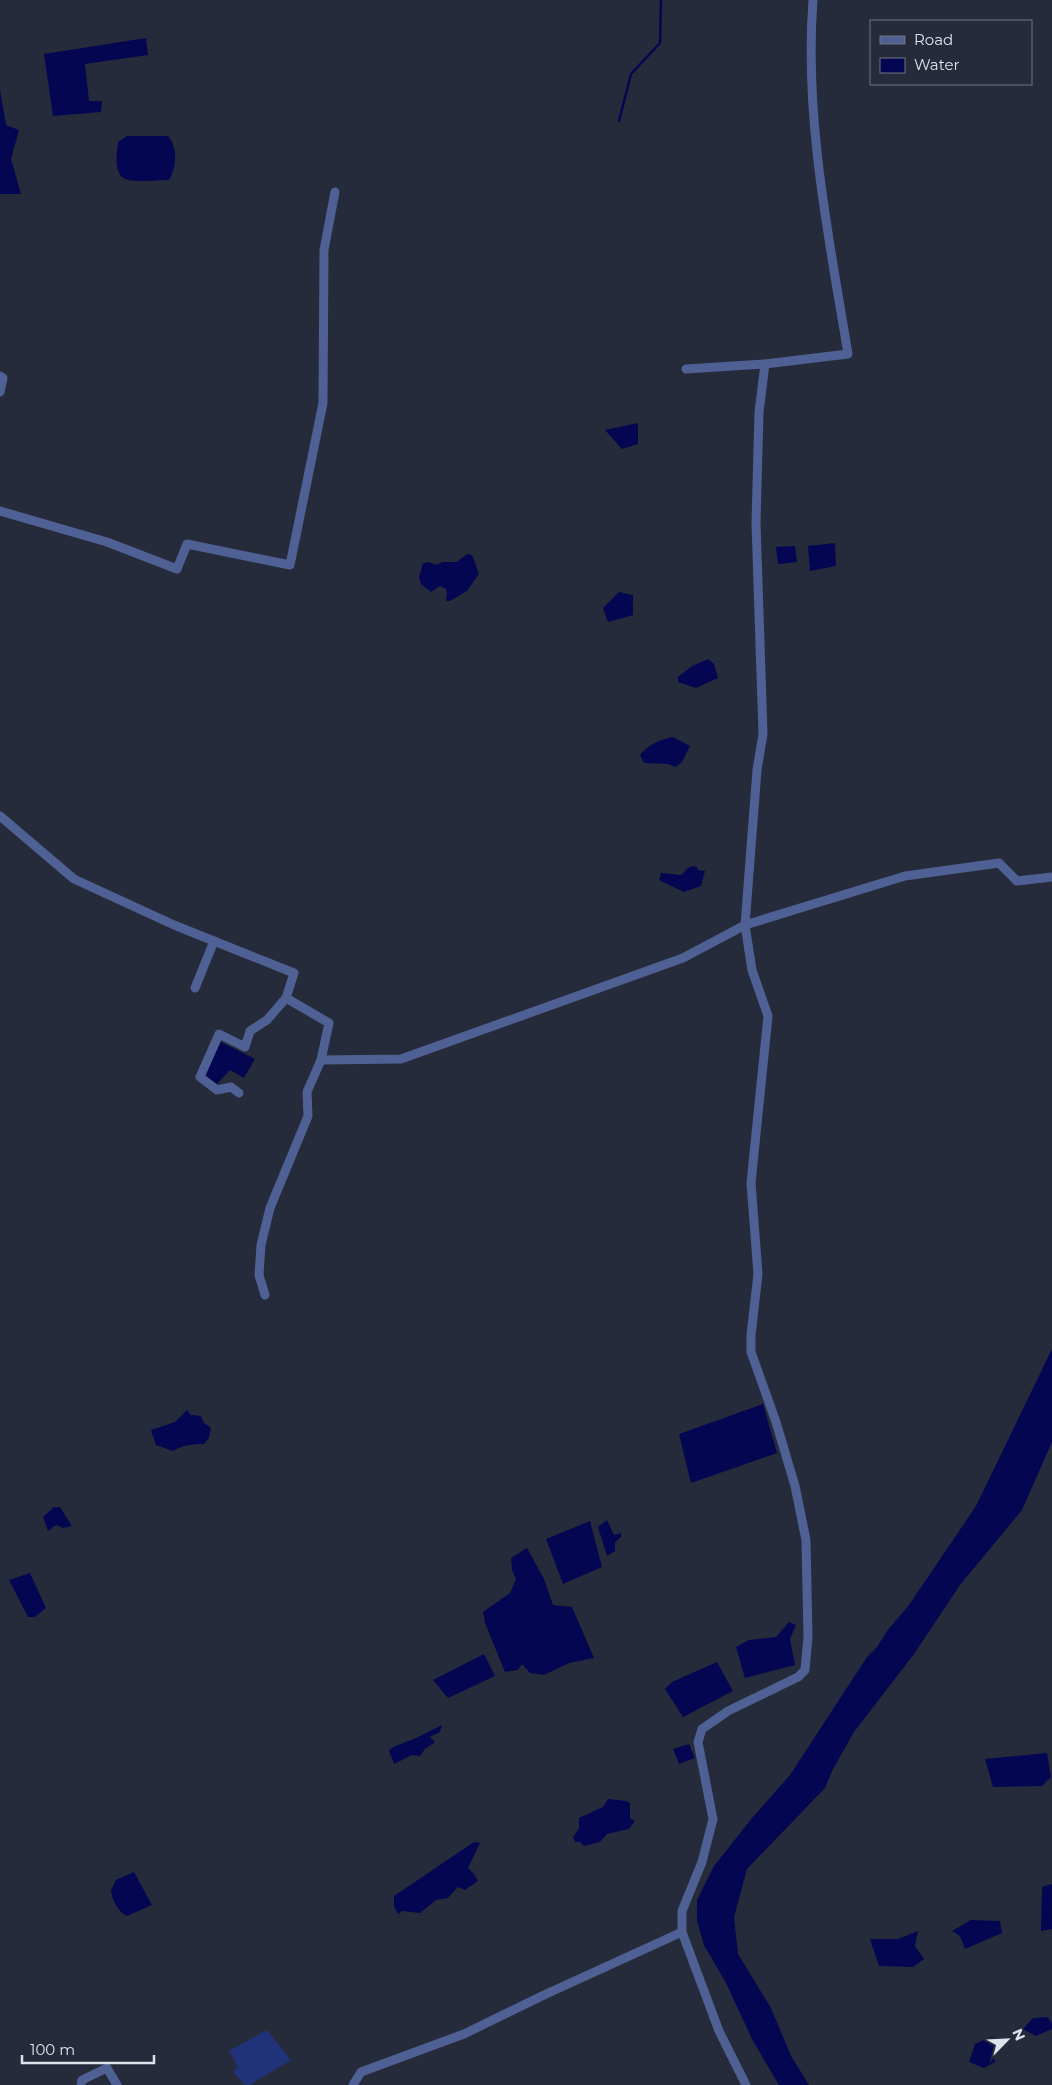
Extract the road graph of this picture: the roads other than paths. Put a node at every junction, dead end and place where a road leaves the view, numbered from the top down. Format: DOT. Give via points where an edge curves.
graph roads {
  1 [pos="813,0"];
  2 [pos="334,192"];
  3 [pos="765,364"];
  4 [pos="686,370"];
  5 [pos="0,376"];
  6 [pos="0,392"];
  7 [pos="0,511"];
  8 [pos="0,816"];
  9 [pos="1052,876"];
  10 [pos="745,925"];
  11 [pos="214,941"];
  12 [pos="195,988"];
  13 [pos="286,998"];
  14 [pos="321,1060"];
  15 [pos="239,1093"];
  16 [pos="265,1296"];
  17 [pos="682,1932"];
  18 [pos="81,2085"];
  19 [pos="117,2085"];
  20 [pos="353,2085"];
  21 [pos="746,2085"];
  1 -- 3 [label="street" via="811,80 821,178 848,354"];
  2 -- 7 [label="street" via="324,250 324,403 290,565 187,544 177,569 107,542"];
  3 -- 4 [label="street"];
  3 -- 10 [label="street" via="759,412 756,522 763,734 756,770"];
  5 -- 6 [label="street" via="3,378"];
  8 -- 11 [label="street" via="74,879"];
  9 -- 10 [label="street" via="1017,881 998,863 906,876"];
  10 -- 14 [label="street" via="683,958 401,1059"];
  10 -- 17 [label="street" via="752,970 768,1016 751,1183 758,1274 751,1352 795,1486 806,1540 806,1670 728,1711 702,1730 698,1742 713,1820 702,1862 682,1910"];
  11 -- 12 [label="street"];
  11 -- 13 [label="street" via="294,973"];
  13 -- 14 [label="street" via="329,1023"];
  13 -- 15 [label="street" via="266,1020 250,1031 245,1048 220,1034 200,1077 217,1090 231,1087"];
  14 -- 16 [label="street" via="307,1092 308,1116 270,1208 261,1245 259,1275"];
  17 -- 20 [label="street" via="464,2034 360,2072"];
  17 -- 21 [label="street" via="719,2031"];
  18 -- 19 [label="street" via="82,2080 107,2068"];
}
